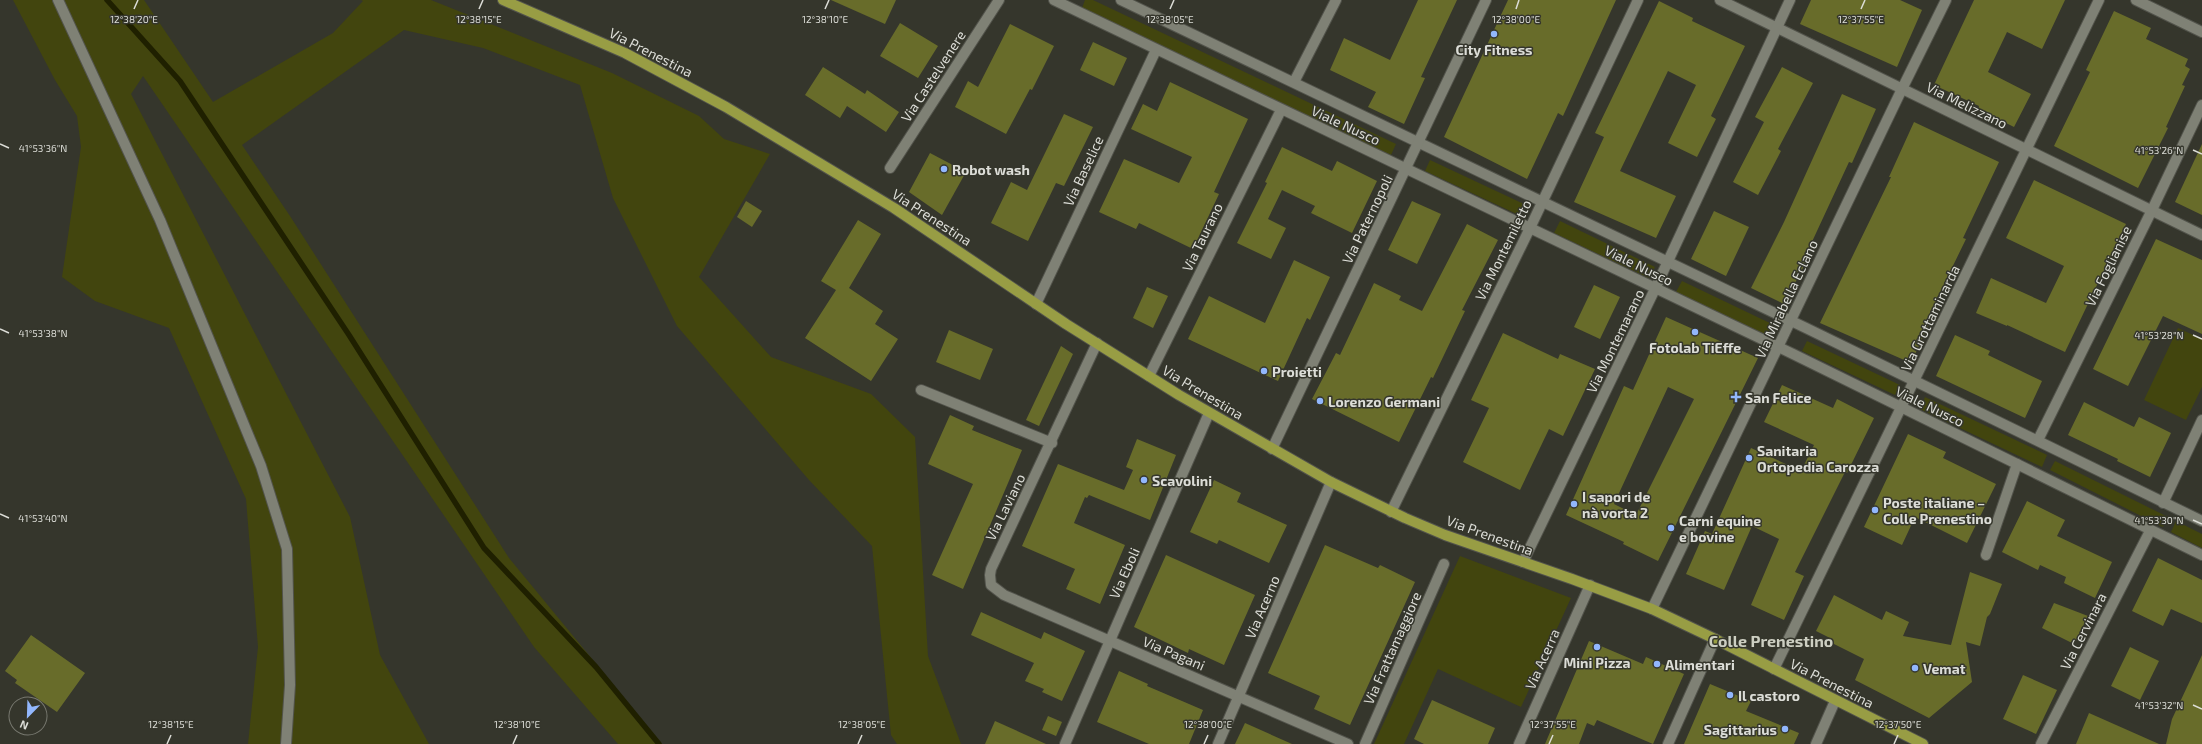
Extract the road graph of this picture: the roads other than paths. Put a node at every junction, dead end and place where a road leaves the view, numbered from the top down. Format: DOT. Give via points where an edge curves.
graph roads {
  1 [pos="58,0"];
  2 [pos="503,0"];
  3 [pos="999,0"];
  4 [pos="1121,0"];
  5 [pos="1336,0"];
  6 [pos="1486,0"];
  7 [pos="1638,0"];
  8 [pos="1720,0"];
  9 [pos="1790,0"];
  10 [pos="1946,0"];
  11 [pos="2099,0"];
  12 [pos="2136,0"];
  13 [pos="1059,1"];
  14 [pos="1777,28"];
  15 [pos="2202,32"];
  16 [pos="1156,50"];
  17 [pos="1294,82"];
  18 [pos="1902,89"];
  19 [pos="2202,104"];
  20 [pos="1281,110"];
  21 [pos="1418,142"];
  22 [pos="2027,150"];
  23 [pos="890,168"];
  24 [pos="1406,169"];
  25 [pos="1542,202"];
  26 [pos="2152,210"];
  27 [pos="1530,228"];
  28 [pos="2202,235"];
  29 [pos="1667,263"];
  30 [pos="1655,289"];
  31 [pos="1036,304"];
  32 [pos="1791,321"];
  33 [pos="1097,343"];
  34 [pos="1778,348"];
  35 [pos="1149,376"];
  36 [pos="1915,381"];
  37 [pos="921,390"];
  38 [pos="1902,408"];
  39 [pos="1209,413"];
  40 [pos="2202,420"];
  41 [pos="2038,440"];
  42 [pos="1052,443"];
  43 [pos="1272,449"];
  44 [pos="2017,464"];
  45 [pos="1331,482"];
  46 [pos="2163,503"];
  47 [pos="1391,512"];
  48 [pos="2202,521"];
  49 [pos="2150,530"];
  50 [pos="1986,555"];
  51 [pos="2202,555"];
  52 [pos="1523,562"];
  53 [pos="1444,564"];
  54 [pos="991,585"];
  55 [pos="1590,585"];
  56 [pos="1652,610"];
  57 [pos="1715,639"];
  58 [pos="1110,640"];
  59 [pos="1774,669"];
  60 [pos="1239,696"];
  61 [pos="1835,701"];
  62 [pos="286,744"];
  63 [pos="1065,744"];
  64 [pos="1218,744"];
  65 [pos="1348,744"];
  66 [pos="1366,744"];
  67 [pos="1520,744"];
  68 [pos="1668,744"];
  69 [pos="1816,744"];
  70 [pos="1923,744"];
  71 [pos="2041,744"];
  1 -- 62 [label="street" via="160,220 261,466 287,549 290,684"];
  2 -- 31 [label="main road, Via Prenestina" via="613,47 703,94 889,205"];
  3 -- 23 [label="street, Via Castelvenere"];
  4 -- 17 [label="street, Viale Nusco"];
  5 -- 17 [label="street"];
  6 -- 21 [label="street, Via Paternopoli"];
  7 -- 25 [label="street, Via Montemiletto"];
  8 -- 14 [label="street, Via Melizzano"];
  9 -- 14 [label="street, Via Montemarano"];
  10 -- 18 [label="street, Via Mirabella Eclano"];
  11 -- 22 [label="street, Via Grottaminarda"];
  12 -- 15 [label="street"];
  13 -- 16 [label="street, Viale Nusco"];
  14 -- 18 [label="street, Via Melizzano"];
  14 -- 29 [label="street, Via Montemarano"];
  16 -- 20 [label="street, Viale Nusco"];
  16 -- 31 [label="street, Via Baselice"];
  17 -- 21 [label="street, Viale Nusco"];
  18 -- 22 [label="street, Via Melizzano"];
  18 -- 32 [label="street, Via Mirabella Eclano"];
  19 -- 26 [label="street, Via Foglianise"];
  20 -- 24 [label="street, Viale Nusco"];
  20 -- 35 [label="street, Via Taurano"];
  21 -- 24 [label="street, Via Paternopoli"];
  21 -- 25 [label="street, Viale Nusco"];
  22 -- 26 [label="street, Via Melizzano"];
  22 -- 36 [label="street, Via Grottaminarda"];
  24 -- 27 [label="street, Viale Nusco"];
  24 -- 43 [label="street, Via Paternopoli"];
  25 -- 27 [label="street, Via Montemiletto"];
  25 -- 29 [label="street, Viale Nusco"];
  26 -- 28 [label="street, Via Melizzano"];
  26 -- 41 [label="street, Via Foglianise"];
  27 -- 30 [label="street, Viale Nusco"];
  27 -- 47 [label="street, Via Montemiletto"];
  29 -- 30 [label="street, Via Montemarano"];
  29 -- 32 [label="street, Viale Nusco"];
  30 -- 34 [label="street, Viale Nusco"];
  30 -- 52 [label="street, Via Montemarano"];
  31 -- 33 [label="main road, Via Prenestina"];
  32 -- 34 [label="street, Via Mirabella Eclano"];
  32 -- 36 [label="street, Viale Nusco"];
  33 -- 35 [label="main road, Via Prenestina"];
  33 -- 42 [label="street, Via Laviano"];
  34 -- 38 [label="street, Viale Nusco"];
  34 -- 56 [label="street, Via Mirabella Eclano"];
  35 -- 39 [label="main road, Via Prenestina"];
  36 -- 38 [label="street, Via Grottaminarda"];
  36 -- 41 [label="street, Viale Nusco"];
  37 -- 42 [label="street"];
  38 -- 44 [label="street, Viale Nusco"];
  38 -- 59 [label="street, Via Grottaminarda"];
  39 -- 43 [label="main road, Via Prenestina"];
  39 -- 58 [label="street, Via Eboli"];
  40 -- 46 [label="street"];
  41 -- 46 [label="street, Viale Nusco"];
  42 -- 54 [label="street, Via Laviano" via="992,569"];
  43 -- 45 [label="main road, Via Prenestina"];
  44 -- 49 [label="street, Viale Nusco"];
  44 -- 50 [label="street"];
  45 -- 47 [label="main road, Via Prenestina"];
  45 -- 60 [label="street, Via Acerno"];
  46 -- 48 [label="street, Viale Nusco"];
  47 -- 52 [label="main road, Via Prenestina" via="1446,535"];
  49 -- 51 [label="street, Viale Nusco"];
  49 -- 71 [label="street, Via Cervinara"];
  52 -- 55 [label="main road, Via Prenestina"];
  53 -- 66 [label="street, Via Frattamaggiore"];
  54 -- 58 [label="street, Via Pagani" via="1004,595"];
  55 -- 56 [label="main road, Via Prenestina"];
  55 -- 67 [label="street, Via Acerra"];
  56 -- 57 [label="main road, Via Prenestina"];
  57 -- 59 [label="main road, Via Prenestina"];
  57 -- 68 [label="street"];
  58 -- 60 [label="street, Via Pagani"];
  58 -- 63 [label="street, Via Eboli"];
  59 -- 61 [label="main road, Via Prenestina"];
  60 -- 64 [label="street, Via Acerno"];
  60 -- 65 [label="street, Via Pagani"];
  61 -- 69 [label="street"];
  61 -- 70 [label="main road, Via Prenestina"];
}
